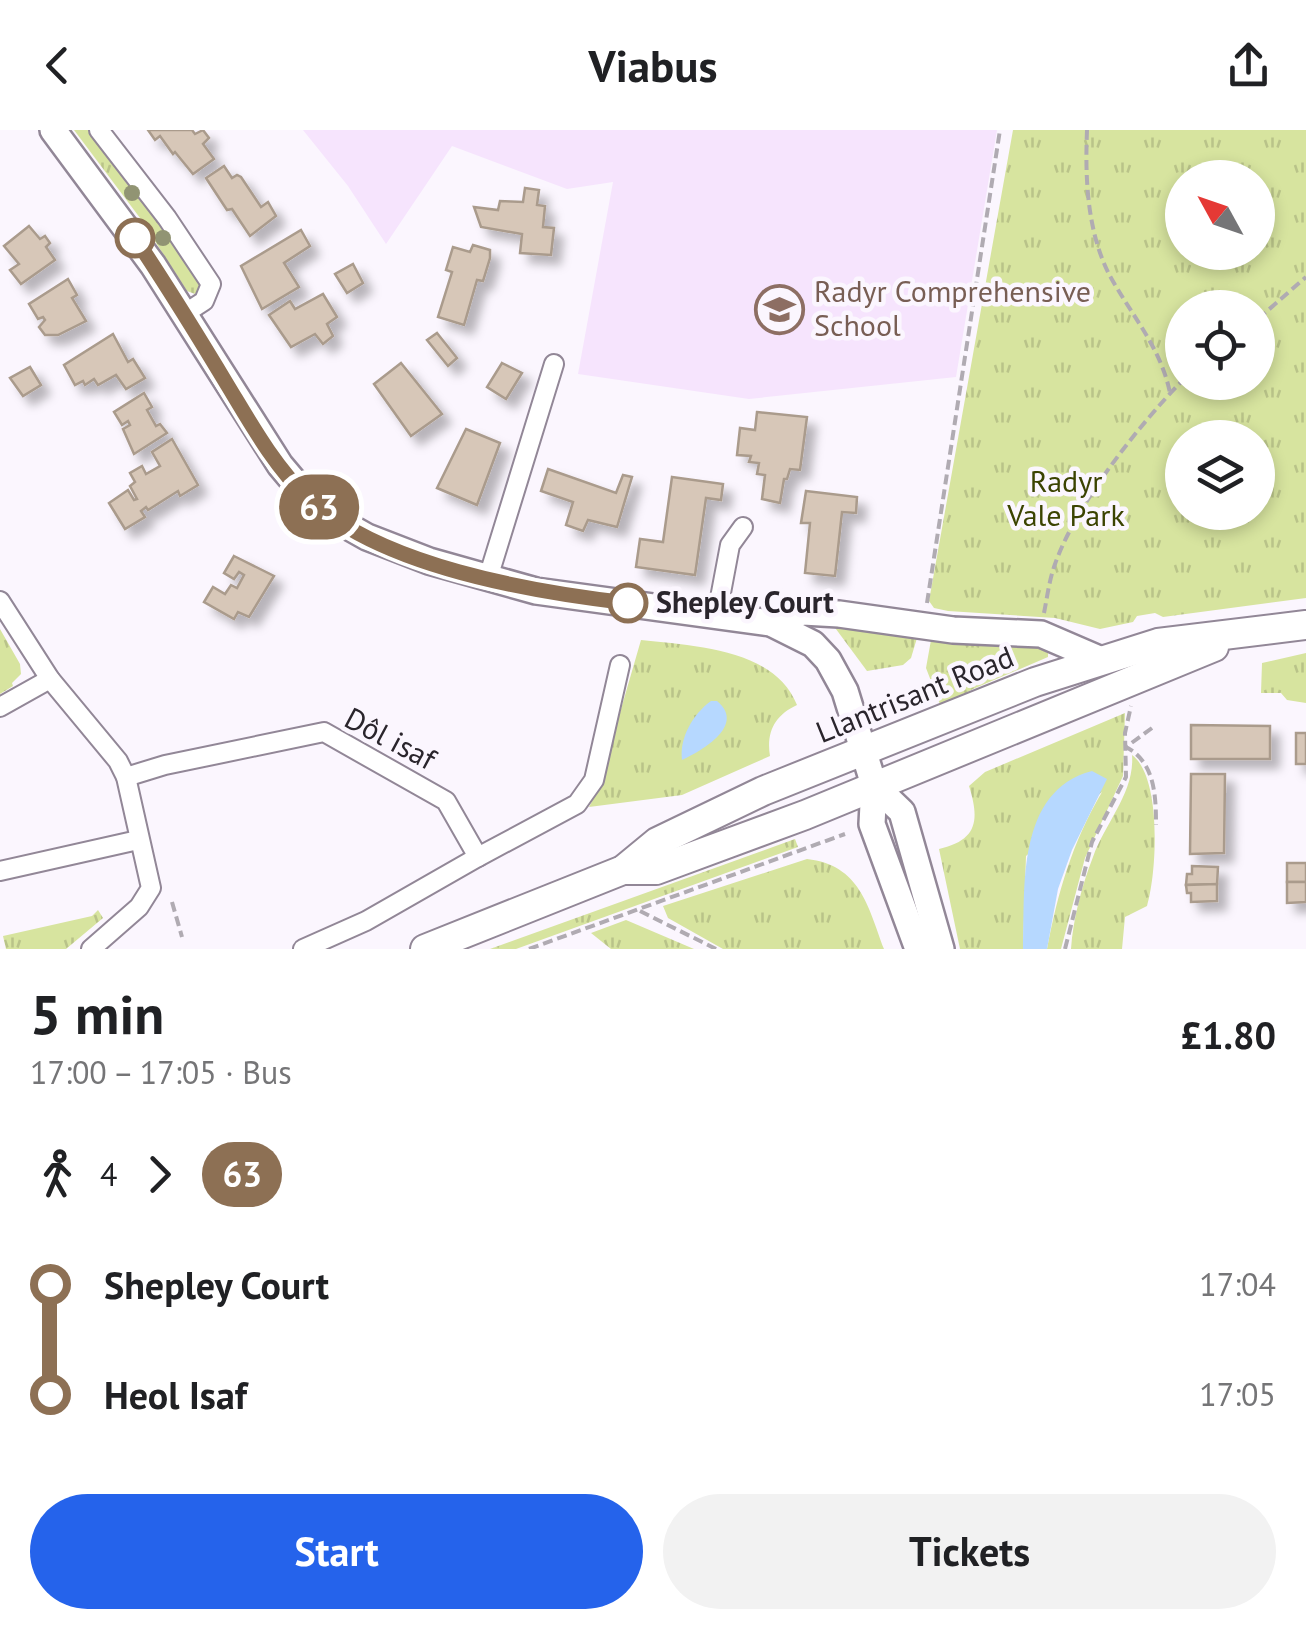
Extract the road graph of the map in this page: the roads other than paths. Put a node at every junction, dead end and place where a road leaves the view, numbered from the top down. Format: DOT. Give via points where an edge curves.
graph roads {
  1 [pos="53,130"];
  2 [pos="99,130"];
  3 [pos="184,314"];
  4 [pos="554,364"];
  5 [pos="743,527"];
  6 [pos="488,578"];
  7 [pos="0,601"];
  8 [pos="717,614"];
  9 [pos="771,623"];
  10 [pos="1306,625"];
  11 [pos="1250,634"];
  12 [pos="1098,660"];
  13 [pos="620,664"];
  14 [pos="50,679"];
  15 [pos="0,708"];
  16 [pos="864,750"];
  17 [pos="126,777"];
  18 [pos="874,785"];
  19 [pos="138,840"];
  20 [pos="478,857"];
  21 [pos="623,870"];
  22 [pos="0,871"];
  23 [pos="91,949"];
  24 [pos="303,949"];
  25 [pos="426,949"];
  26 [pos="918,949"];
  27 [pos="941,949"];
  1 -- 3 [label="main road"];
  2 -- 3 [label="street" via="211,284 204,300"];
  3 -- 6 [label="main road" via="280,465 318,507 382,543"];
  4 -- 6 [label="street"];
  5 -- 8 [label="street" via="730,545"];
  6 -- 8 [label="main road" via="536,591"];
  7 -- 14 [label="street"];
  8 -- 9 [label="main road"];
  9 -- 12 [label="main road" via="804,612 1041,634"];
  9 -- 16 [label="main road" via="813,644 828,660"];
  10 -- 11 [label="main road, Llantrisant Road"];
  11 -- 12 [label="main road, Llantrisant Road" via="1158,643"];
  11 -- 18 [label="main road, Llantrisant Road"];
  12 -- 16 [label="main road, Llantrisant Road"];
  13 -- 20 [label="street" via="594,780 577,804"];
  14 -- 15 [label="street"];
  14 -- 17 [label="street"];
  16 -- 18 [label="main road"];
  16 -- 21 [label="main road, Llantrisant Road" via="657,842"];
  17 -- 19 [label="street"];
  17 -- 20 [label="street, Dôl isaf" via="324,732 446,800"];
  18 -- 21 [label="main road, Llantrisant Road" via="656,870"];
  18 -- 26 [label="main road" via="872,824"];
  18 -- 27 [label="main road" via="902,812"];
  19 -- 22 [label="street"];
  19 -- 23 [label="street" via="151,888"];
  20 -- 24 [label="street"];
  21 -- 25 [label="main road, Llantrisant Road"];
}
